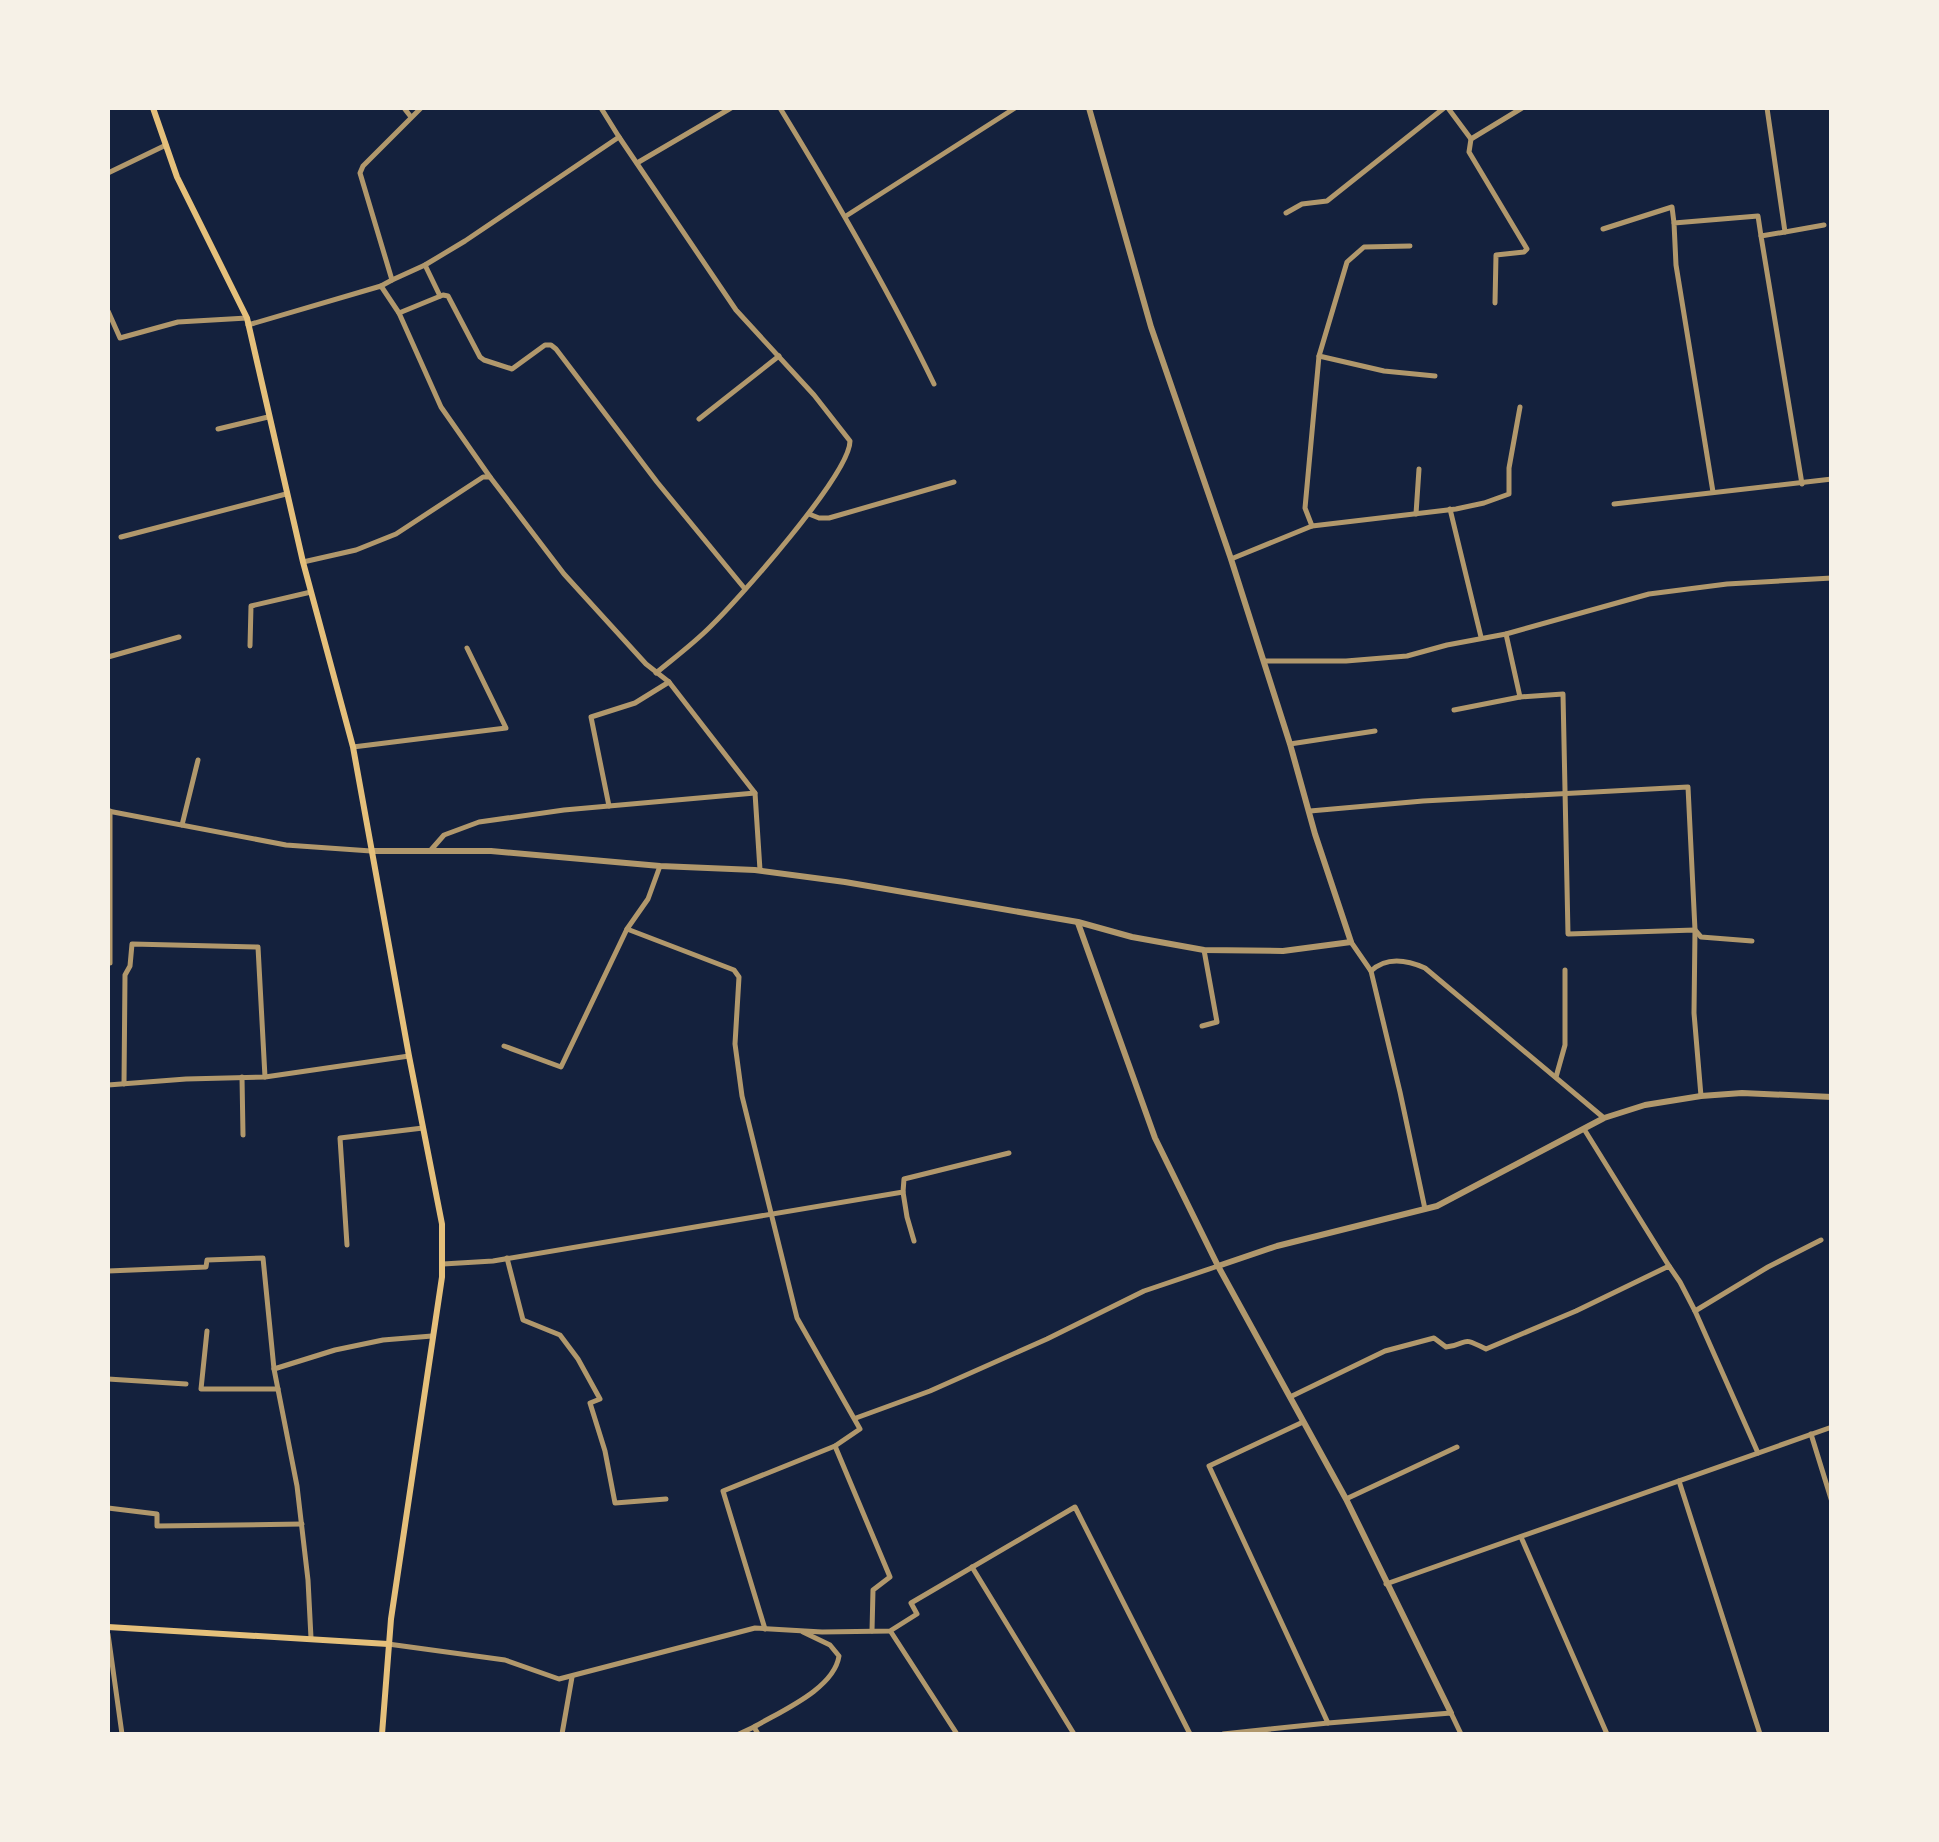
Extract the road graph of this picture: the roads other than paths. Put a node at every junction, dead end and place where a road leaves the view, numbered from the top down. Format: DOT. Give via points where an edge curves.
graph roads {
  1 [pos="152,108"];
  2 [pos="404,108"];
  3 [pos="421,108"];
  4 [pos="602,108"];
  5 [pos="732,108"];
  6 [pos="780,108"];
  7 [pos="1015,108"];
  8 [pos="1088,108"];
  9 [pos="1446,108"];
  10 [pos="1522,108"];
  11 [pos="1767,108"];
  12 [pos="411,118"];
  13 [pos="620,138"];
  14 [pos="1471,138"];
  15 [pos="166,145"];
  16 [pos="637,163"];
  17 [pos="108,173"];
  18 [pos="1286,213"];
  19 [pos="846,216"];
  20 [pos="1674,223"];
  21 [pos="1824,225"];
  22 [pos="1603,229"];
  23 [pos="1785,232"];
  24 [pos="1761,236"];
  25 [pos="1410,246"];
  26 [pos="426,265"];
  27 [pos="392,280"];
  28 [pos="381,286"];
  29 [pos="440,296"];
  30 [pos="1495,303"];
  31 [pos="108,311"];
  32 [pos="399,313"];
  33 [pos="248,321"];
  34 [pos="778,356"];
  35 [pos="1318,356"];
  36 [pos="1435,376"];
  37 [pos="934,384"];
  38 [pos="1520,407"];
  39 [pos="268,417"];
  40 [pos="699,419"];
  41 [pos="218,429"];
  42 [pos="1419,469"];
  43 [pos="490,477"];
  44 [pos="1832,480"];
  45 [pos="954,482"];
  46 [pos="1802,484"];
  47 [pos="1712,492"];
  48 [pos="286,494"];
  49 [pos="1614,504"];
  50 [pos="1450,509"];
  51 [pos="809,514"];
  52 [pos="1416,514"];
  53 [pos="1312,526"];
  54 [pos="121,537"];
  55 [pos="1231,559"];
  56 [pos="302,562"];
  57 [pos="1832,578"];
  58 [pos="745,589"];
  59 [pos="311,592"];
  60 [pos="1506,634"];
  61 [pos="179,637"];
  62 [pos="1481,637"];
  63 [pos="250,646"];
  64 [pos="467,648"];
  65 [pos="108,656"];
  66 [pos="1263,661"];
  67 [pos="656,673"];
  68 [pos="669,682"];
  69 [pos="1520,697"];
  70 [pos="1454,710"];
  71 [pos="1376,731"];
  72 [pos="1290,744"];
  73 [pos="353,747"];
  74 [pos="198,760"];
  75 [pos="755,792"];
  76 [pos="1566,794"];
  77 [pos="609,806"];
  78 [pos="108,811"];
  79 [pos="1310,811"];
  80 [pos="182,825"];
  81 [pos="372,851"];
  82 [pos="430,851"];
  83 [pos="660,866"];
  84 [pos="760,870"];
  85 [pos="1078,922"];
  86 [pos="627,929"];
  87 [pos="1695,930"];
  88 [pos="1752,941"];
  89 [pos="1352,942"];
  90 [pos="1204,950"];
  91 [pos="110,962"];
  92 [pos="1565,970"];
  93 [pos="1372,972"];
  94 [pos="1202,1026"];
  95 [pos="504,1046"];
  96 [pos="409,1056"];
  97 [pos="242,1077"];
  98 [pos="265,1077"];
  99 [pos="1556,1077"];
  100 [pos="124,1084"];
  101 [pos="108,1085"];
  102 [pos="1702,1096"];
  103 [pos="1832,1098"];
  104 [pos="1604,1118"];
  105 [pos="423,1128"];
  106 [pos="1584,1129"];
  107 [pos="243,1135"];
  108 [pos="1008,1154"];
  109 [pos="903,1192"];
  110 [pos="1425,1209"];
  111 [pos="771,1214"];
  112 [pos="1822,1240"];
  113 [pos="914,1242"];
  114 [pos="348,1245"];
  115 [pos="507,1258"];
  116 [pos="443,1264"];
  117 [pos="1218,1266"];
  118 [pos="1669,1266"];
  119 [pos="108,1271"];
  120 [pos="1695,1310"];
  121 [pos="207,1331"];
  122 [pos="433,1336"];
  123 [pos="274,1369"];
  124 [pos="108,1379"];
  125 [pos="186,1384"];
  126 [pos="278,1389"];
  127 [pos="1290,1397"];
  128 [pos="856,1418"];
  129 [pos="1303,1422"];
  130 [pos="1832,1427"];
  131 [pos="1810,1434"];
  132 [pos="835,1446"];
  133 [pos="1457,1448"];
  134 [pos="1758,1453"];
  135 [pos="1678,1481"];
  136 [pos="666,1499"];
  137 [pos="1346,1499"];
  138 [pos="1832,1502"];
  139 [pos="108,1508"];
  140 [pos="302,1524"];
  141 [pos="1521,1537"];
  142 [pos="972,1567"];
  143 [pos="1386,1584"];
  144 [pos="765,1629"];
  145 [pos="108,1630"];
  146 [pos="800,1631"];
  147 [pos="890,1631"];
  148 [pos="872,1632"];
  149 [pos="311,1638"];
  150 [pos="388,1644"];
  151 [pos="572,1677"];
  152 [pos="1451,1713"];
  153 [pos="1328,1722"];
  154 [pos="754,1727"];
  155 [pos="122,1734"];
  156 [pos="382,1734"];
  157 [pos="562,1734"];
  158 [pos="739,1734"];
  159 [pos="758,1734"];
  160 [pos="957,1734"];
  161 [pos="1074,1734"];
  162 [pos="1190,1734"];
  163 [pos="1224,1734"];
  164 [pos="1461,1734"];
  165 [pos="1608,1734"];
  166 [pos="1760,1734"];
  1 -- 15 [label="main road"];
  2 -- 12 [label="street"];
  3 -- 12 [label="street"];
  4 -- 13 [label="street"];
  5 -- 16 [label="street"];
  6 -- 19 [label="street"];
  7 -- 19 [label="street"];
  8 -- 55 [label="street" via="1151,327"];
  9 -- 14 [label="street"];
  9 -- 18 [label="street" via="1327,201"];
  10 -- 14 [label="street"];
  11 -- 23 [label="street"];
  12 -- 27 [label="street" via="360,173"];
  13 -- 16 [label="street"];
  13 -- 26 [label="street"];
  14 -- 30 [label="street" via="1469,152 1527,249 1496,255"];
  15 -- 17 [label="street"];
  15 -- 33 [label="main road"];
  16 -- 34 [label="street" via="736,310"];
  19 -- 37 [label="street"];
  20 -- 22 [label="street" via="1672,207"];
  20 -- 24 [label="street" via="1758,216"];
  20 -- 47 [label="street"];
  21 -- 23 [label="street"];
  23 -- 24 [label="street"];
  24 -- 46 [label="street"];
  25 -- 35 [label="street" via="1364,247 1347,262"];
  26 -- 27 [label="street"];
  26 -- 29 [label="street"];
  27 -- 28 [label="street"];
  28 -- 32 [label="street"];
  28 -- 33 [label="street"];
  29 -- 32 [label="street"];
  29 -- 58 [label="street" via="448,296 484,360 512,369 545,345 556,349"];
  31 -- 33 [label="street" via="120,338 178,322"];
  32 -- 43 [label="street" via="441,407"];
  33 -- 39 [label="main road"];
  34 -- 40 [label="street"];
  34 -- 51 [label="street" via="850,441 844,462"];
  35 -- 36 [label="street"];
  35 -- 53 [label="street" via="1305,508"];
  38 -- 50 [label="street" via="1509,494"];
  39 -- 41 [label="street"];
  39 -- 48 [label="main road"];
  42 -- 52 [label="street"];
  43 -- 56 [label="street" via="396,534"];
  43 -- 67 [label="street" via="564,574"];
  44 -- 46 [label="street"];
  45 -- 51 [label="street" via="828,518"];
  46 -- 47 [label="street"];
  47 -- 49 [label="street"];
  48 -- 54 [label="street"];
  48 -- 56 [label="main road"];
  50 -- 52 [label="street"];
  50 -- 62 [label="street"];
  51 -- 58 [label="street"];
  52 -- 53 [label="street"];
  53 -- 55 [label="street"];
  55 -- 66 [label="street"];
  56 -- 59 [label="main road"];
  57 -- 60 [label="street" via="1649,594"];
  58 -- 67 [label="street"];
  59 -- 63 [label="street" via="251,606"];
  59 -- 73 [label="main road"];
  60 -- 62 [label="street"];
  60 -- 69 [label="street"];
  61 -- 65 [label="street"];
  62 -- 66 [label="street" via="1407,656"];
  64 -- 73 [label="street" via="506,728"];
  66 -- 72 [label="street"];
  67 -- 68 [label="street"];
  68 -- 75 [label="street"];
  68 -- 77 [label="street" via="591,717"];
  69 -- 70 [label="street"];
  69 -- 76 [label="street" via="1563,694"];
  71 -- 72 [label="street"];
  72 -- 79 [label="street"];
  73 -- 81 [label="main road"];
  74 -- 80 [label="street"];
  75 -- 77 [label="street"];
  75 -- 84 [label="street"];
  76 -- 79 [label="street"];
  76 -- 87 [label="street" via="1688,787"];
  76 -- 87 [label="street" via="1568,934"];
  77 -- 82 [label="street" via="479,822 444,835"];
  78 -- 80 [label="street"];
  78 -- 91 [label="street"];
  79 -- 89 [label="street"];
  80 -- 81 [label="street" via="286,845"];
  81 -- 82 [label="street"];
  81 -- 96 [label="main road"];
  82 -- 83 [label="street"];
  83 -- 84 [label="street"];
  83 -- 86 [label="street"];
  84 -- 85 [label="street"];
  85 -- 90 [label="street"];
  85 -- 117 [label="street" via="1155,1138"];
  86 -- 95 [label="street" via="562,1066"];
  86 -- 111 [label="street" via="739,977 735,1044 742,1096"];
  87 -- 88 [label="street" via="1702,938"];
  87 -- 102 [label="street"];
  89 -- 90 [label="street" via="1283,951"];
  89 -- 93 [label="street"];
  90 -- 94 [label="street" via="1217,1022"];
  92 -- 99 [label="street" via="1565,1044"];
  93 -- 99 [label="street" via="1394,960 1425,968"];
  93 -- 110 [label="street"];
  96 -- 98 [label="street"];
  96 -- 105 [label="main road"];
  97 -- 98 [label="street"];
  97 -- 100 [label="street"];
  97 -- 107 [label="street"];
  98 -- 100 [label="street" via="258,947 132,944 125,975"];
  99 -- 104 [label="street"];
  100 -- 101 [label="street"];
  102 -- 103 [label="street"];
  102 -- 104 [label="street"];
  104 -- 106 [label="street"];
  105 -- 114 [label="street" via="340,1138"];
  105 -- 116 [label="main road"];
  106 -- 110 [label="street"];
  106 -- 118 [label="street"];
  108 -- 109 [label="street" via="904,1179"];
  109 -- 111 [label="street"];
  109 -- 113 [label="street"];
  110 -- 117 [label="street"];
  111 -- 115 [label="street"];
  111 -- 128 [label="street" via="798,1318"];
  112 -- 120 [label="street"];
  115 -- 116 [label="street"];
  115 -- 136 [label="street" via="522,1320 560,1335 595,1387 600,1399 590,1403 615,1503"];
  116 -- 122 [label="main road"];
  117 -- 127 [label="street"];
  117 -- 128 [label="street" via="1144,1291 947,1384"];
  118 -- 120 [label="street"];
  118 -- 127 [label="street" via="1486,1349 1465,1340 1446,1347 1434,1338 1384,1351"];
  119 -- 123 [label="street" via="263,1258"];
  120 -- 134 [label="street"];
  121 -- 126 [label="street" via="201,1389"];
  122 -- 123 [label="street" via="335,1350"];
  122 -- 150 [label="main road"];
  123 -- 126 [label="street"];
  124 -- 125 [label="street"];
  126 -- 140 [label="street"];
  127 -- 129 [label="street"];
  128 -- 132 [label="street" via="860,1429"];
  129 -- 137 [label="street"];
  129 -- 153 [label="street" via="1209,1466"];
  130 -- 131 [label="street"];
  131 -- 134 [label="street"];
  131 -- 138 [label="street"];
  132 -- 144 [label="street" via="722,1491"];
  132 -- 148 [label="street" via="890,1577 873,1590"];
  133 -- 137 [label="street"];
  134 -- 135 [label="street"];
  135 -- 141 [label="street"];
  135 -- 166 [label="street"];
  137 -- 143 [label="street"];
  139 -- 140 [label="street" via="157,1514 157,1526"];
  140 -- 149 [label="street"];
  141 -- 143 [label="street"];
  141 -- 165 [label="street"];
  142 -- 147 [label="street" via="911,1603 918,1614"];
  142 -- 161 [label="street"];
  142 -- 162 [label="street" via="1075,1507"];
  143 -- 152 [label="street"];
  144 -- 146 [label="street"];
  144 -- 151 [label="street"];
  145 -- 149 [label="main road"];
  145 -- 155 [label="street"];
  146 -- 148 [label="street"];
  146 -- 154 [label="street" via="830,1645 838,1667"];
  147 -- 148 [label="street"];
  147 -- 160 [label="street"];
  149 -- 150 [label="main road"];
  150 -- 151 [label="street"];
  150 -- 156 [label="main road"];
  151 -- 157 [label="street"];
  152 -- 153 [label="street"];
  152 -- 164 [label="street"];
  153 -- 163 [label="street"];
  154 -- 158 [label="street"];
  154 -- 159 [label="street"];
}
